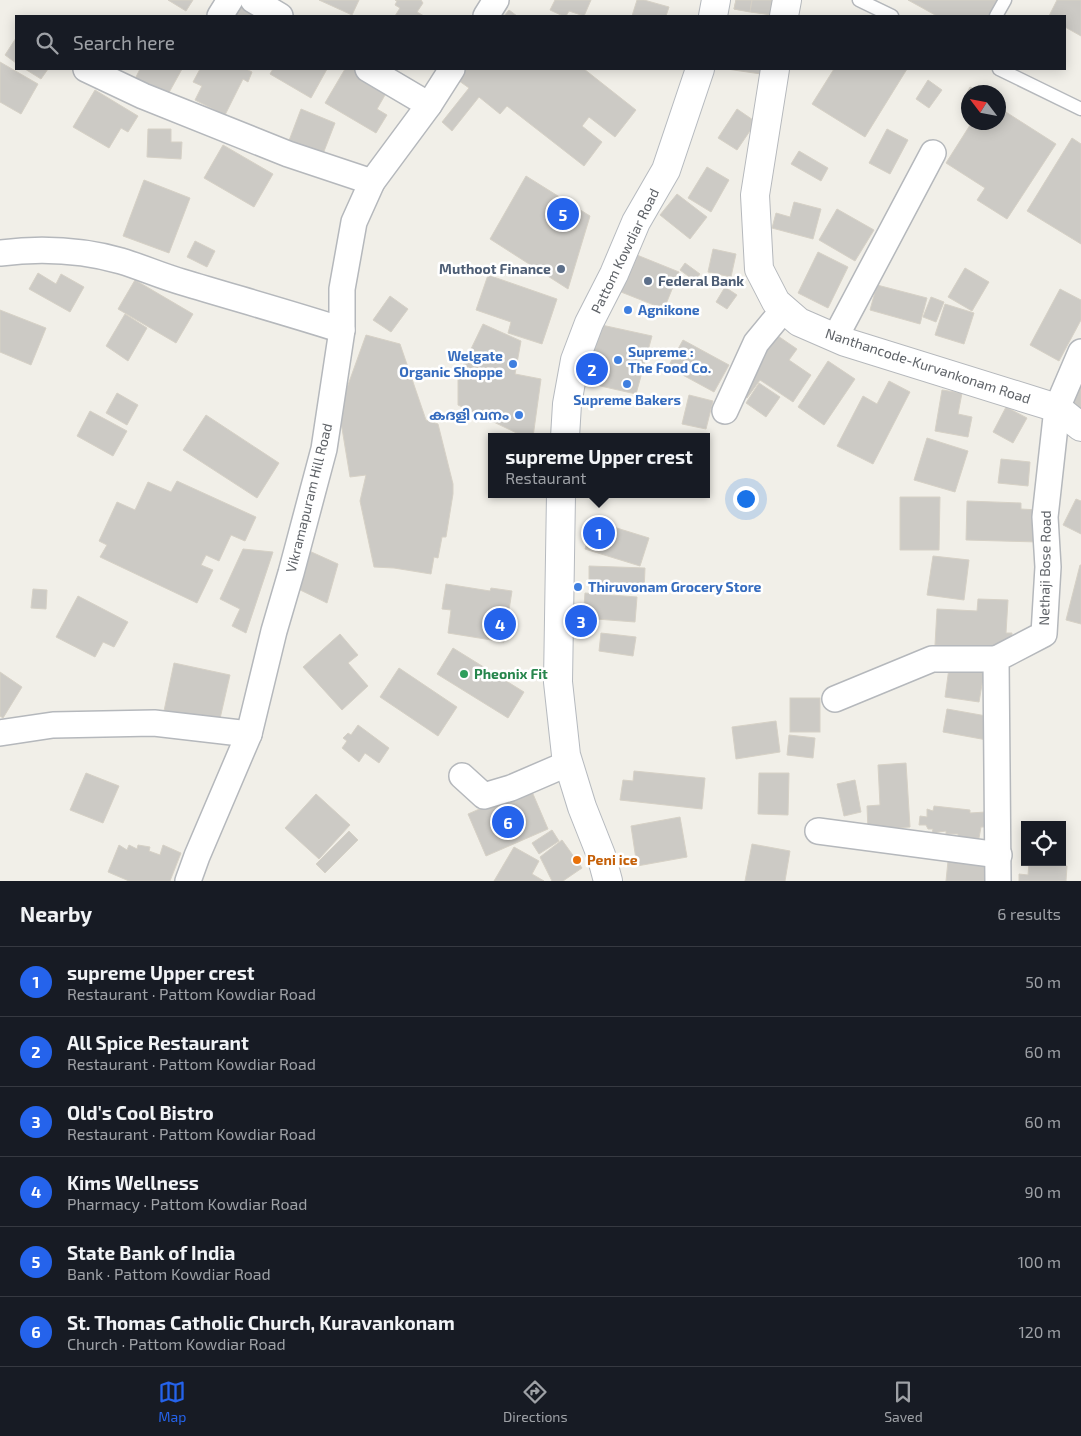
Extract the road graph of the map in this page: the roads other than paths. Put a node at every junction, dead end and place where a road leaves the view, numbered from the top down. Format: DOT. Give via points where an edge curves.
graph roads {
  1 [pos="230,0"];
  2 [pos="253,0"];
  3 [pos="496,0"];
  4 [pos="716,0"];
  5 [pos="787,0"];
  6 [pos="859,0"];
  7 [pos="1005,0"];
  8 [pos="221,15"];
  9 [pos="278,15"];
  10 [pos="487,15"];
  11 [pos="713,15"];
  12 [pos="784,15"];
  13 [pos="890,15"];
  14 [pos="997,15"];
  15 [pos="88,70"];
  16 [pos="370,70"];
  17 [pos="451,70"];
  18 [pos="700,70"];
  19 [pos="776,70"];
  20 [pos="1001,70"];
  21 [pos="429,106"];
  22 [pos="1081,109"];
  23 [pos="934,153"];
  24 [pos="372,182"];
  25 [pos="0,253"];
  26 [pos="784,308"];
  27 [pos="342,330"];
  28 [pos="836,338"];
  29 [pos="1081,352"];
  30 [pos="1057,408"];
  31 [pos="725,411"];
  32 [pos="1081,427"];
  33 [pos="565,433"];
  34 [pos="561,498"];
  35 [pos="996,659"];
  36 [pos="835,699"];
  37 [pos="0,734"];
  38 [pos="249,734"];
  39 [pos="569,763"];
  40 [pos="462,776"];
  41 [pos="818,831"];
  42 [pos="999,855"];
  43 [pos="188,881"];
  44 [pos="608,881"];
  45 [pos="998,881"];
  1 -- 8 [label="street"];
  2 -- 9 [label="street"];
  3 -- 10 [label="street"];
  4 -- 11 [label="main road"];
  5 -- 12 [label="main road"];
  6 -- 13 [label="lane"];
  7 -- 14 [label="lane"];
  15 -- 24 [label="street" via="143,96 288,154"];
  16 -- 21 [label="street"];
  17 -- 21 [label="street, Vikramapuram Hill Road"];
  18 -- 33 [label="main road, Pattom Kowdiar Road" via="666,170 636,222 575,360"];
  19 -- 26 [label="main road, Nanthancode-Kurvankonam Road" via="755,195 759,269 776,302"];
  20 -- 22 [label="lane"];
  21 -- 24 [label="street, Vikramapuram Hill Road"];
  23 -- 28 [label="street"];
  24 -- 27 [label="street, Vikramapuram Hill Road" via="354,222 342,289"];
  25 -- 27 [label="street" via="68,251 120,261"];
  26 -- 28 [label="main road, Nanthancode-Kurvankonam Road" via="799,322"];
  26 -- 31 [label="street" via="756,343"];
  27 -- 38 [label="street, Vikramapuram Hill Road" via="324,449"];
  28 -- 30 [label="main road, Nanthancode-Kurvankonam Road"];
  29 -- 30 [label="street, Nethaji Bose Road"];
  30 -- 32 [label="main road, Nanthancode-Kurvankonam Road"];
  30 -- 35 [label="street, Nethaji Bose Road" via="1045,517 1048,567 1044,634"];
  34 -- 39 [label="main road" via="558,682"];
  35 -- 36 [label="street" via="932,659"];
  35 -- 42 [label="street"];
  37 -- 38 [label="street" via="53,725 154,723"];
  38 -- 43 [label="street, Vikramapuram Hill Road"];
  39 -- 40 [label="street" via="484,796"];
  39 -- 44 [label="main road"];
  41 -- 42 [label="street"];
  42 -- 45 [label="street"];
}
